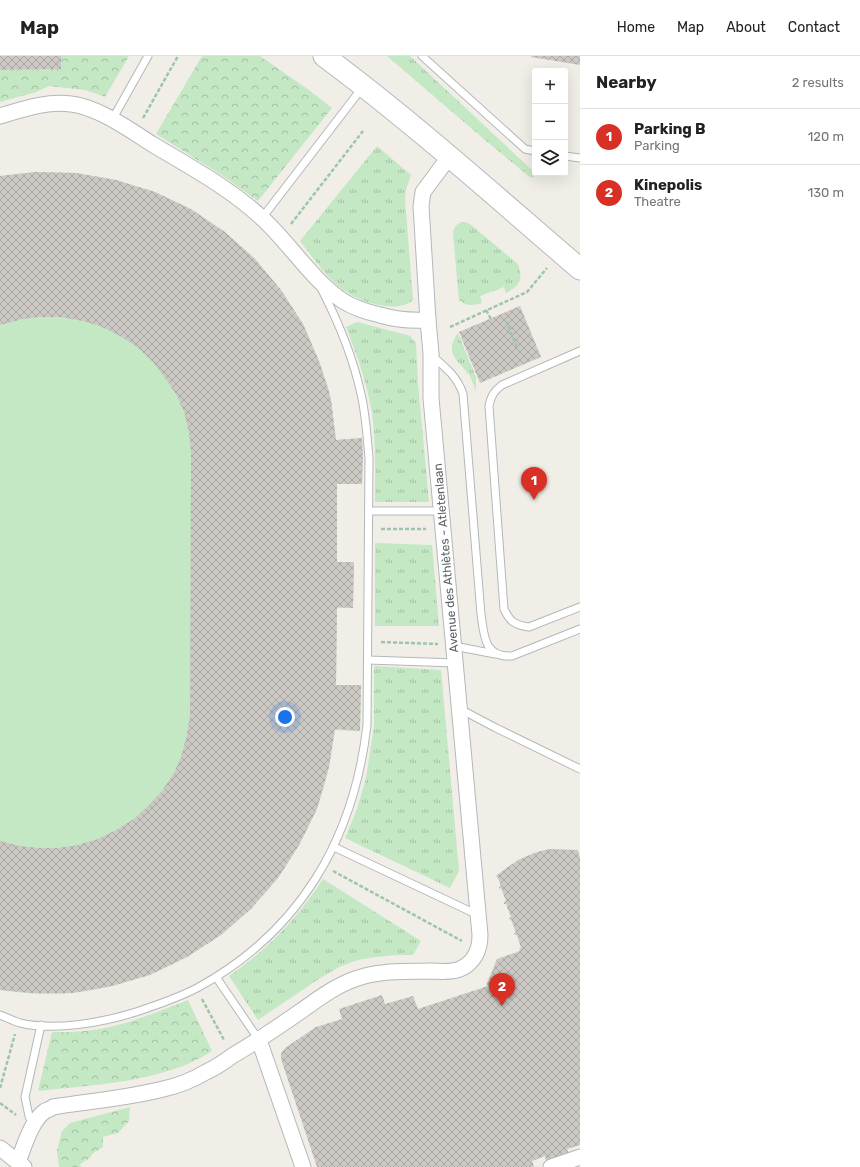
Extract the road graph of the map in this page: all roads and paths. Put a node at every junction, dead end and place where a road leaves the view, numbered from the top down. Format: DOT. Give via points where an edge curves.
graph roads {
  1 [pos="148,56"];
  2 [pos="178,56"];
  3 [pos="324,56"];
  4 [pos="422,56"];
  5 [pos="363,86"];
  6 [pos="0,116"];
  7 [pos="112,120"];
  8 [pos="363,131"];
  9 [pos="134,133"];
  10 [pos="532,150"];
  11 [pos="568,156"];
  12 [pos="449,158"];
  13 [pos="580,158"];
  14 [pos="262,218"];
  15 [pos="281,237"];
  16 [pos="547,268"];
  17 [pos="580,269"];
  18 [pos="313,273"];
  19 [pos="486,310"];
  20 [pos="491,319"];
  21 [pos="428,320"];
  22 [pos="506,321"];
  23 [pos="450,327"];
  24 [pos="518,349"];
  25 [pos="580,351"];
  26 [pos="431,354"];
  27 [pos="369,511"];
  28 [pos="441,511"];
  29 [pos="369,529"];
  30 [pos="433,529"];
  31 [pos="580,607"];
  32 [pos="580,629"];
  33 [pos="368,641"];
  34 [pos="448,645"];
  35 [pos="501,655"];
  36 [pos="368,660"];
  37 [pos="456,663"];
  38 [pos="460,709"];
  39 [pos="580,769"];
  40 [pos="334,847"];
  41 [pos="323,866"];
  42 [pos="479,916"];
  43 [pos="465,943"];
  44 [pos="216,977"];
  45 [pos="196,988"];
  46 [pos="0,1015"];
  47 [pos="18,1022"];
  48 [pos="41,1025"];
  49 [pos="259,1040"];
  50 [pos="226,1044"];
  51 [pos="0,1088"];
  52 [pos="0,1103"];
  53 [pos="19,1117"];
  54 [pos="33,1125"];
  55 [pos="0,1148"];
  56 [pos="580,1157"];
  57 [pos="21,1164"];
  58 [pos="303,1167"];
  59 [pos="551,1167"];
  1 -- 7 [label="lane"];
  2 -- 9 [label="path"];
  3 -- 5 [label="street"];
  4 -- 10 [label="lane" via="525,149"];
  5 -- 12 [label="street"];
  5 -- 14 [label="lane"];
  6 -- 7 [label="street" via="42,104 57,103 88,108"];
  7 -- 9 [label="street"];
  8 -- 15 [label="path"];
  9 -- 14 [label="street" via="213,180"];
  11 -- 13 [label="lane"];
  12 -- 17 [label="street"];
  12 -- 21 [label="street, Avenue des Athlètes - Atletenlaan" via="428,184 421,199"];
  14 -- 15 [label="street"];
  15 -- 18 [label="street"];
  16 -- 19 [label="path" via="527,292"];
  18 -- 21 [label="street" via="330,290 356,307 392,318"];
  18 -- 27 [label="lane" via="340,330 356,372 366,425"];
  19 -- 20 [label="path"];
  19 -- 23 [label="path"];
  21 -- 26 [label="street, Avenue des Athlètes - Atletenlaan"];
  22 -- 24 [label="path"];
  25 -- 31 [label="lane" via="502,385 490,398 489,406 504,608 507,616 513,623 529,628"];
  26 -- 28 [label="street, Avenue des Athlètes - Atletenlaan" via="431,398"];
  26 -- 35 [label="lane" via="455,377 463,394 483,633 488,647"];
  27 -- 28 [label="lane"];
  27 -- 29 [label="lane"];
  28 -- 34 [label="street, Avenue des Athlètes - Atletenlaan"];
  29 -- 30 [label="path"];
  29 -- 33 [label="lane"];
  32 -- 35 [label="lane" via="512,656"];
  33 -- 34 [label="path"];
  33 -- 36 [label="lane"];
  34 -- 35 [label="lane"];
  34 -- 37 [label="street, Avenue des Athlètes - Atletenlaan"];
  36 -- 37 [label="lane"];
  36 -- 40 [label="lane" via="367,725 363,756 353,798"];
  37 -- 38 [label="street, Avenue des Athlètes - Atletenlaan"];
  38 -- 39 [label="lane"];
  38 -- 42 [label="street, Avenue des Athlètes - Atletenlaan"];
  40 -- 41 [label="lane"];
  40 -- 42 [label="lane"];
  41 -- 43 [label="path"];
  41 -- 44 [label="lane" via="305,894 270,935"];
  42 -- 49 [label="street, Avenue des Athlètes - Atletenlaan" via="479,947 474,959 464,967 452,971 369,974 327,993"];
  44 -- 45 [label="lane"];
  44 -- 49 [label="lane"];
  45 -- 48 [label="lane" via="119,1018 71,1025"];
  45 -- 50 [label="path"];
  46 -- 47 [label="lane"];
  47 -- 48 [label="lane"];
  47 -- 51 [label="path"];
  48 -- 54 [label="lane" via="25,1097"];
  49 -- 54 [label="street" via="207,1072 187,1081 146,1093 53,1107 38,1117"];
  49 -- 58 [label="street"];
  52 -- 53 [label="path"];
  54 -- 57 [label="street"];
  55 -- 57 [label="street"];
  56 -- 59 [label="street"];
}
